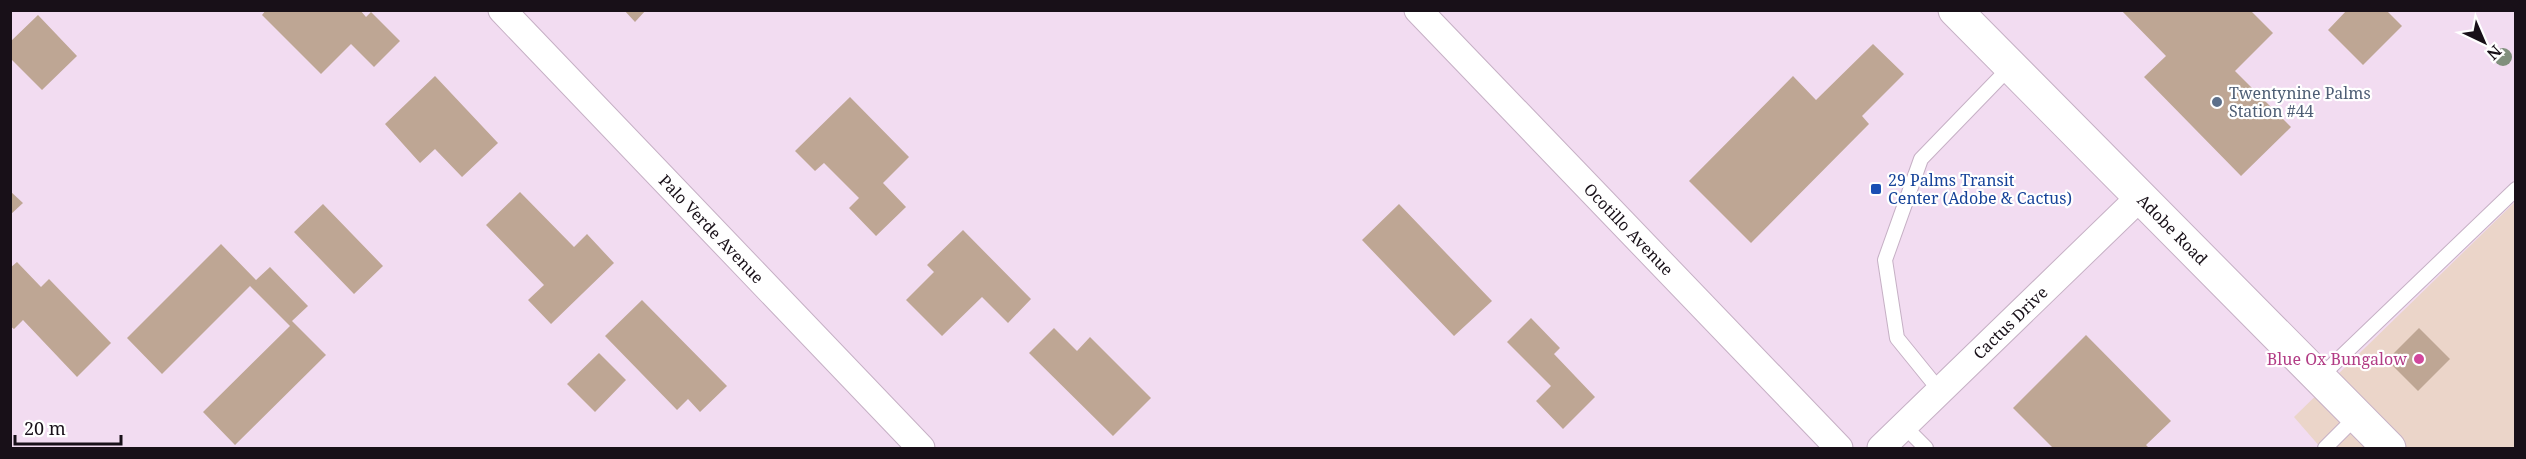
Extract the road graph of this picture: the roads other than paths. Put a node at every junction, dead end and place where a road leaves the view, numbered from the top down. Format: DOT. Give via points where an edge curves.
graph roads {
  1 [pos="502,10"];
  2 [pos="1418,10"];
  3 [pos="1955,10"];
  4 [pos="2010,67"];
  5 [pos="2516,189"];
  6 [pos="2139,198"];
  7 [pos="2319,378"];
  8 [pos="1940,391"];
  9 [pos="2357,416"];
  10 [pos="1904,426"];
  11 [pos="921,448"];
  12 [pos="1839,448"];
  13 [pos="1881,448"];
  14 [pos="1926,448"];
  15 [pos="2325,448"];
  16 [pos="2389,448"];
  1 -- 11 [label="street, Palo Verde Avenue"];
  2 -- 12 [label="street, Ocotillo Avenue"];
  3 -- 4 [label="street, Adobe Road"];
  4 -- 6 [label="street, Adobe Road"];
  4 -- 8 [label="lane" via="1921,159 1886,260 1897,338"];
  5 -- 7 [label="lane"];
  6 -- 7 [label="street, Adobe Road"];
  6 -- 8 [label="street, Cactus Drive"];
  7 -- 9 [label="street, Adobe Road"];
  8 -- 10 [label="street, Cactus Drive"];
  9 -- 15 [label="lane"];
  9 -- 16 [label="street, Adobe Road"];
  10 -- 13 [label="street, Cactus Drive"];
  10 -- 14 [label="lane"];
}
